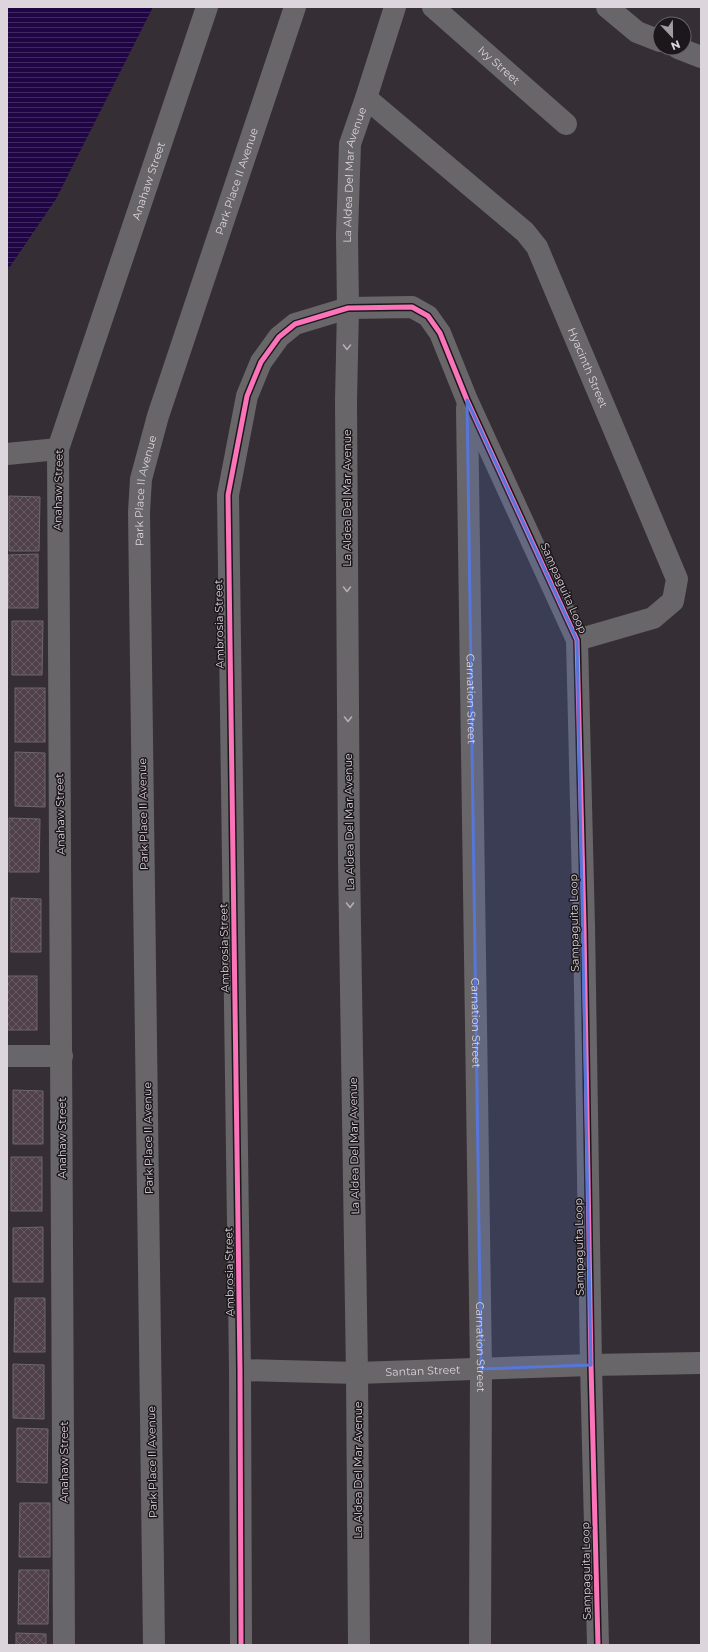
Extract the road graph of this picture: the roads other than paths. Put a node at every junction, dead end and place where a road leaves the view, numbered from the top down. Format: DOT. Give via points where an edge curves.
graph roads {
  1 [pos="207,7"];
  2 [pos="295,7"];
  3 [pos="395,7"];
  4 [pos="433,7"];
  5 [pos="607,7"];
  6 [pos="652,38"];
  7 [pos="366,98"];
  8 [pos="566,124"];
  9 [pos="348,308"];
  10 [pos="467,400"];
  11 [pos="58,449"];
  12 [pos="7,454"];
  13 [pos="577,640"];
  14 [pos="7,1056"];
  15 [pos="62,1056"];
  16 [pos="701,1363"];
  17 [pos="591,1365"];
  18 [pos="481,1369"];
  19 [pos="240,1370"];
  20 [pos="357,1373"];
  21 [pos="64,1645"];
  22 [pos="154,1645"];
  23 [pos="241,1645"];
  24 [pos="359,1645"];
  25 [pos="480,1645"];
  26 [pos="598,1645"];
  1 -- 11 [label="street, Anahaw Street"];
  2 -- 22 [label="street, Park Place II Avenue" via="161,409 141,479 139,512"];
  3 -- 7 [label="street, La Aldea Del Mar Avenue"];
  4 -- 8 [label="street, Ivy Street"];
  5 -- 6 [label="street" via="637,32"];
  7 -- 9 [label="street, La Aldea Del Mar Avenue" via="350,144"];
  7 -- 13 [label="street, Hyacinth Street" via="525,232 537,247 677,579 673,602 653,618"];
  9 -- 10 [label="street, Sampaguita Loop" via="412,307 428,316 440,333"];
  9 -- 19 [label="street, Ambrosia Street" via="295,324 279,337 261,362 247,396 228,495"];
  9 -- 20 [label="street, La Aldea Del Mar Avenue, one-way" via="346,401 349,838"];
  10 -- 13 [label="street, Sampaguita Loop"];
  10 -- 18 [label="street, Carnation Street"];
  11 -- 12 [label="street"];
  11 -- 15 [label="street, Anahaw Street"];
  13 -- 17 [label="street, Sampaguita Loop"];
  14 -- 15 [label="street"];
  15 -- 21 [label="street, Anahaw Street"];
  16 -- 17 [label="street, Santan Street"];
  17 -- 18 [label="street, Santan Street"];
  17 -- 26 [label="street, Sampaguita Loop"];
  18 -- 20 [label="street, Santan Street"];
  18 -- 25 [label="street, Carnation Street"];
  19 -- 20 [label="street, Santan Street"];
  19 -- 23 [label="street, Ambrosia Street"];
  20 -- 24 [label="street, La Aldea Del Mar Avenue"];
}
